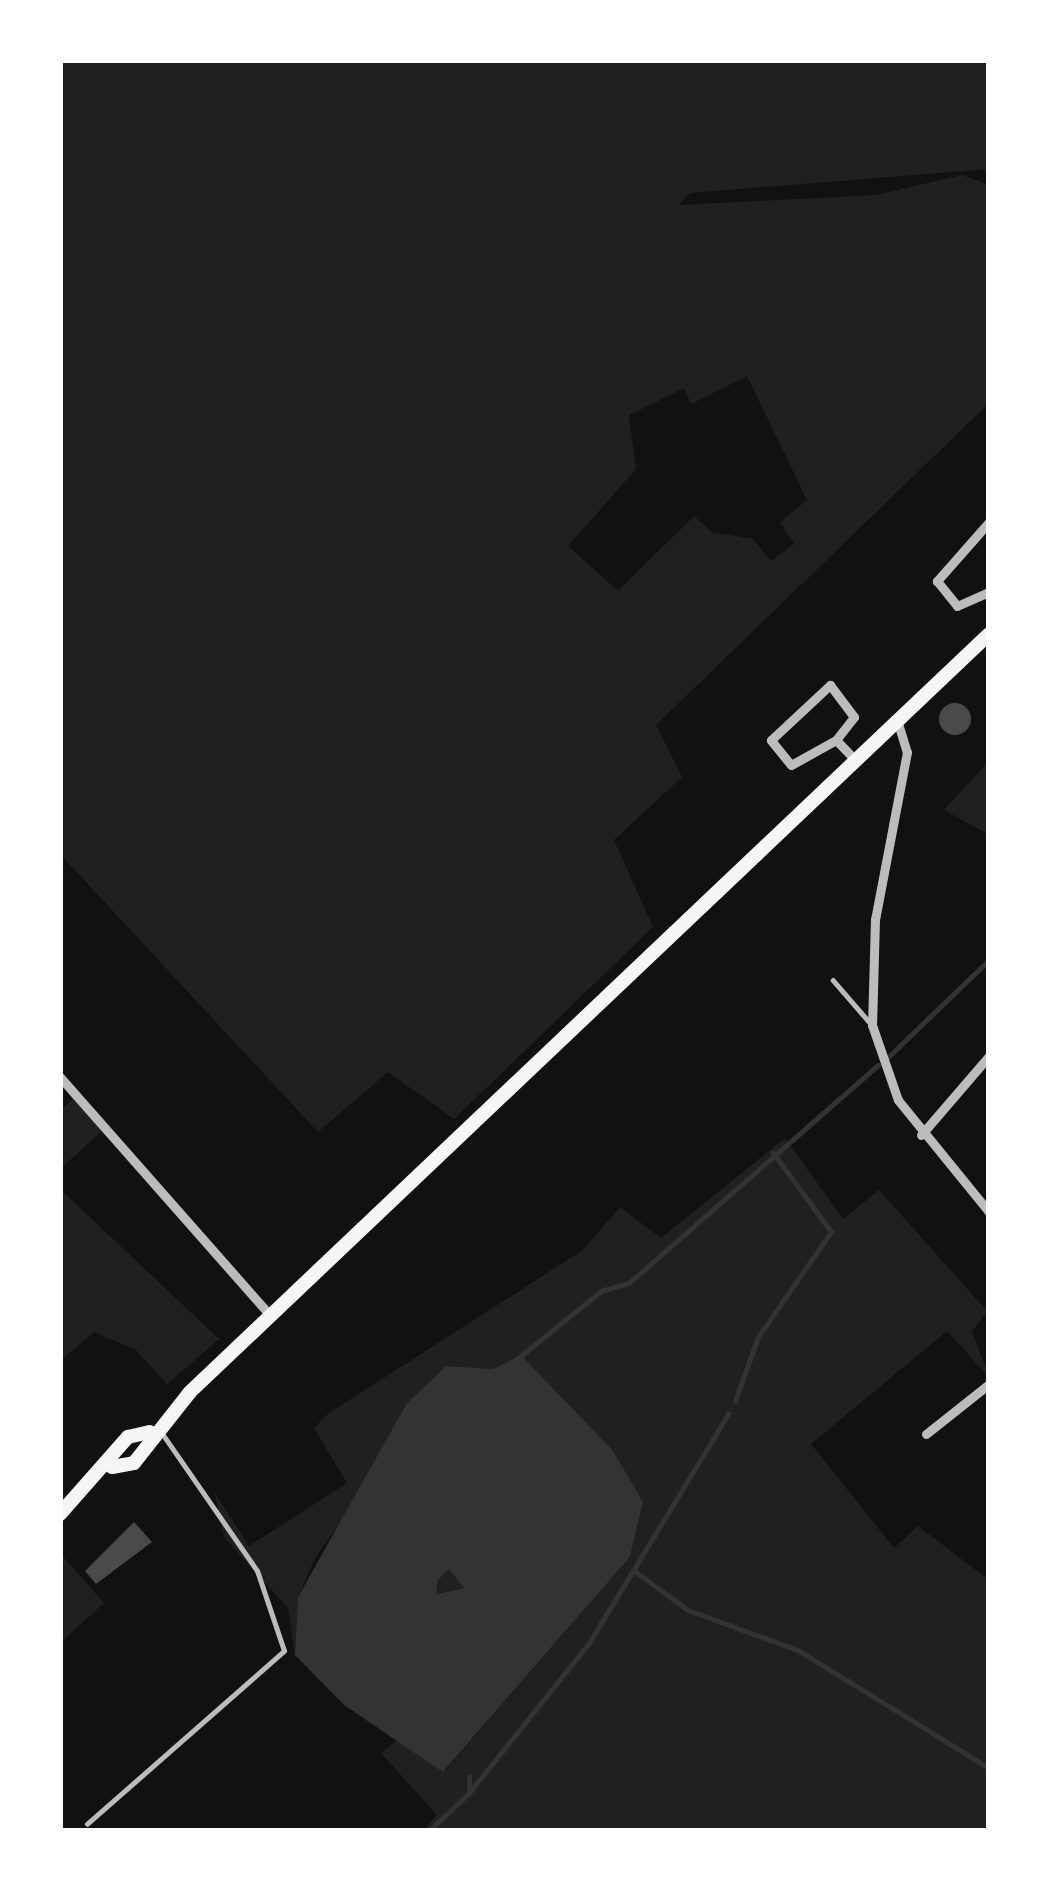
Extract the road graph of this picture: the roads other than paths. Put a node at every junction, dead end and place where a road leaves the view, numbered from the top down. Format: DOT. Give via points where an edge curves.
graph roads {
  1 [pos="989,522"];
  2 [pos="989,592"];
  3 [pos="989,634"];
  4 [pos="898,720"];
  5 [pos="836,740"];
  6 [pos="856,761"];
  7 [pos="833,980"];
  8 [pos="872,1025"];
  9 [pos="989,1056"];
  10 [pos="60,1077"];
  11 [pos="921,1135"];
  12 [pos="989,1212"];
  13 [pos="270,1315"];
  14 [pos="989,1384"];
  15 [pos="152,1429"];
  16 [pos="926,1434"];
  17 [pos="112,1466"];
  18 [pos="60,1514"];
  19 [pos="87,1824"];
  1 -- 2 [label="street" via="937,581 957,606"];
  3 -- 4 [label="main road"];
  4 -- 6 [label="main road"];
  4 -- 8 [label="street" via="907,752 875,919"];
  5 -- 5 [label="street" via="854,717 830,685 771,740 791,765"];
  5 -- 6 [label="street"];
  6 -- 13 [label="main road"];
  7 -- 8 [label="lane"];
  8 -- 11 [label="street"];
  9 -- 11 [label="street"];
  10 -- 13 [label="street"];
  11 -- 12 [label="street"];
  13 -- 15 [label="main road"];
  14 -- 16 [label="street"];
  15 -- 17 [label="main road" via="128,1437"];
  15 -- 17 [label="main road" via="134,1463"];
  15 -- 19 [label="lane" via="196,1469 257,1571 284,1651"];
  17 -- 18 [label="main road"];
}
